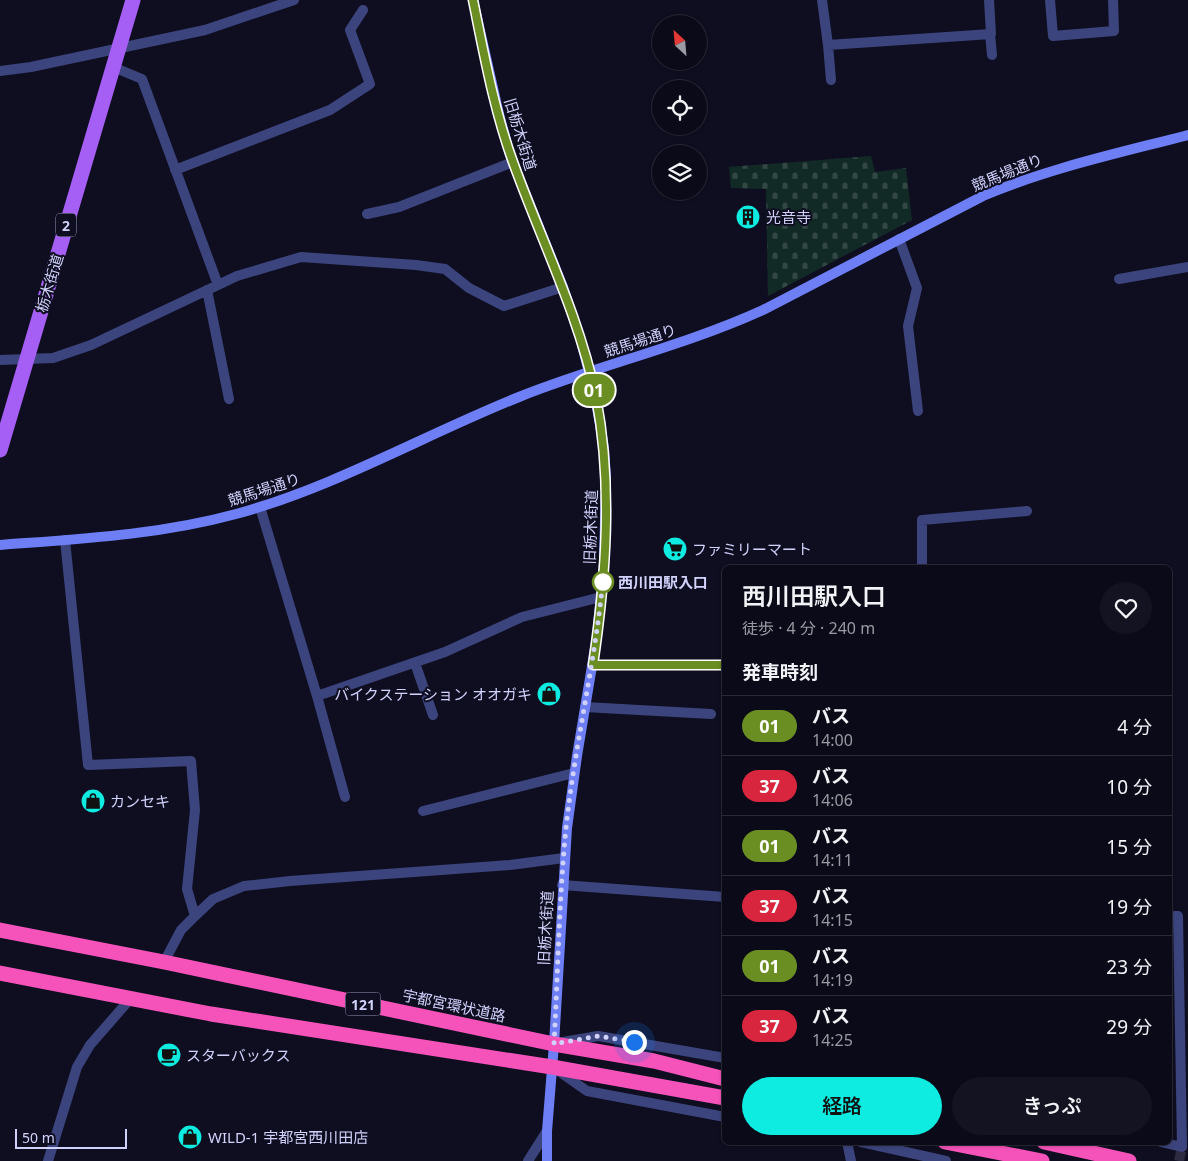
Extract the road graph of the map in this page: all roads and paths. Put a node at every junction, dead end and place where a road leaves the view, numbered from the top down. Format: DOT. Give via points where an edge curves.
graph roads {
  1 [pos="133,0"];
  2 [pos="294,0"];
  3 [pos="473,0"];
  4 [pos="822,0"];
  5 [pos="989,0"];
  6 [pos="1050,0"];
  7 [pos="1112,0"];
  8 [pos="363,10"];
  9 [pos="990,34"];
  10 [pos="828,46"];
  11 [pos="119,48"];
  12 [pos="992,55"];
  13 [pos="113,67"];
  14 [pos="0,71"];
  15 [pos="830,80"];
  16 [pos="1188,135"];
  17 [pos="513,162"];
  18 [pos="175,170"];
  19 [pos="367,214"];
  20 [pos="899,240"];
  21 [pos="1188,267"];
  22 [pos="1119,279"];
  23 [pos="218,285"];
  24 [pos="563,287"];
  25 [pos="207,290"];
  26 [pos="27,358"];
  27 [pos="0,360"];
  28 [pos="589,372"];
  29 [pos="229,399"];
  30 [pos="918,410"];
  31 [pos="0,450"];
  32 [pos="260,507"];
  33 [pos="1027,511"];
  34 [pos="65,540"];
  35 [pos="0,545"];
  36 [pos="922,565"];
  37 [pos="601,597"];
  38 [pos="415,664"];
  39 [pos="593,665"];
  40 [pos="722,665"];
  41 [pos="317,696"];
  42 [pos="585,707"];
  43 [pos="711,714"];
  44 [pos="433,715"];
  45 [pos="574,773"];
  46 [pos="345,797"];
  47 [pos="423,811"];
  48 [pos="564,858"];
  49 [pos="562,885"];
  50 [pos="722,897"];
  51 [pos="195,916"];
  52 [pos="1172,916"];
  53 [pos="0,930"];
  54 [pos="164,962"];
  55 [pos="0,973"];
  56 [pos="131,998"];
  57 [pos="554,1044"];
  58 [pos="722,1057"];
  59 [pos="552,1067"];
  60 [pos="722,1079"];
  61 [pos="722,1097"];
  62 [pos="722,1116"];
  63 [pos="547,1131"];
  64 [pos="1172,1144"];
  65 [pos="848,1145"];
  66 [pos="874,1145"];
  67 [pos="960,1145"];
  68 [pos="1057,1145"];
  69 [pos="48,1161"];
  70 [pos="528,1161"];
  71 [pos="547,1161"];
  72 [pos="851,1161"];
  73 [pos="946,1161"];
  74 [pos="1042,1161"];
  75 [pos="1129,1161"];
  1 -- 11 [label="main road, 栃木街道 / 2"];
  2 -- 11 [label="street" via="205,30"];
  3 -- 17 [label="street, 旧栃木街道"];
  4 -- 10 [label="street"];
  5 -- 9 [label="street"];
  6 -- 7 [label="street" via="1053,36 1114,31"];
  8 -- 18 [label="street" via="350,30 370,84 330,110"];
  9 -- 10 [label="street"];
  9 -- 12 [label="street"];
  10 -- 15 [label="street"];
  11 -- 13 [label="main road, 栃木街道 / 2"];
  11 -- 14 [label="street"];
  13 -- 18 [label="street" via="142,79"];
  13 -- 26 [label="main road, 栃木街道 / 2"];
  16 -- 20 [label="street, 競馬場通り" via="1017,182"];
  17 -- 19 [label="street" via="399,207"];
  17 -- 24 [label="street, 旧栃木街道"];
  18 -- 23 [label="street"];
  20 -- 28 [label="street, 競馬場通り" via="734,324"];
  20 -- 30 [label="street" via="917,288 908,326"];
  21 -- 22 [label="street"];
  23 -- 24 [label="street" via="237,276 301,258 445,269 468,288 504,306"];
  23 -- 25 [label="street"];
  24 -- 28 [label="street, 旧栃木街道"];
  25 -- 26 [label="street" via="91,345 53,358"];
  25 -- 29 [label="street"];
  26 -- 27 [label="street"];
  26 -- 31 [label="main road, 栃木街道 / 2"];
  28 -- 32 [label="street, 競馬場通り" via="518,398 327,483"];
  28 -- 37 [label="street, 旧栃木街道" via="600,422 606,477"];
  32 -- 34 [label="street, 競馬場通り" via="157,532"];
  32 -- 41 [label="street"];
  33 -- 36 [label="street" via="922,520"];
  34 -- 35 [label="street, 競馬場通り"];
  34 -- 51 [label="street" via="88,765 191,761 195,810 187,888"];
  37 -- 38 [label="street" via="522,617"];
  37 -- 39 [label="street, 旧栃木街道"];
  38 -- 41 [label="street"];
  38 -- 44 [label="street"];
  39 -- 40 [label="street"];
  39 -- 42 [label="street, 旧栃木街道"];
  41 -- 46 [label="street"];
  42 -- 43 [label="street"];
  42 -- 45 [label="street, 旧栃木街道"];
  45 -- 47 [label="street"];
  45 -- 48 [label="street, 旧栃木街道"];
  48 -- 49 [label="street, 旧栃木街道"];
  48 -- 51 [label="street" via="510,865 258,883 213,899"];
  49 -- 50 [label="street"];
  49 -- 57 [label="street, 旧栃木街道"];
  51 -- 54 [label="street" via="181,930"];
  52 -- 64 [label="street" via="1178,916 1182,1147"];
  53 -- 54 [label="highway, 宇都宮環状道路 / 121"];
  54 -- 57 [label="highway, 宇都宮環状道路 / 121"];
  55 -- 56 [label="highway, 121"];
  56 -- 59 [label="highway, 121" via="211,1014"];
  56 -- 69 [label="street" via="90,1045 77,1067"];
  57 -- 58 [label="street" via="598,1036"];
  57 -- 59 [label="street, 旧栃木街道"];
  57 -- 60 [label="highway, 宇都宮環状道路 / 121" via="654,1061"];
  59 -- 61 [label="highway, 121"];
  59 -- 62 [label="street" via="587,1091"];
  59 -- 63 [label="street, 旧栃木街道"];
  63 -- 70 [label="street"];
  63 -- 71 [label="street, 旧栃木街道"];
  65 -- 72 [label="street"];
  66 -- 73 [label="street"];
  67 -- 74 [label="highway"];
  68 -- 75 [label="highway"];
}
